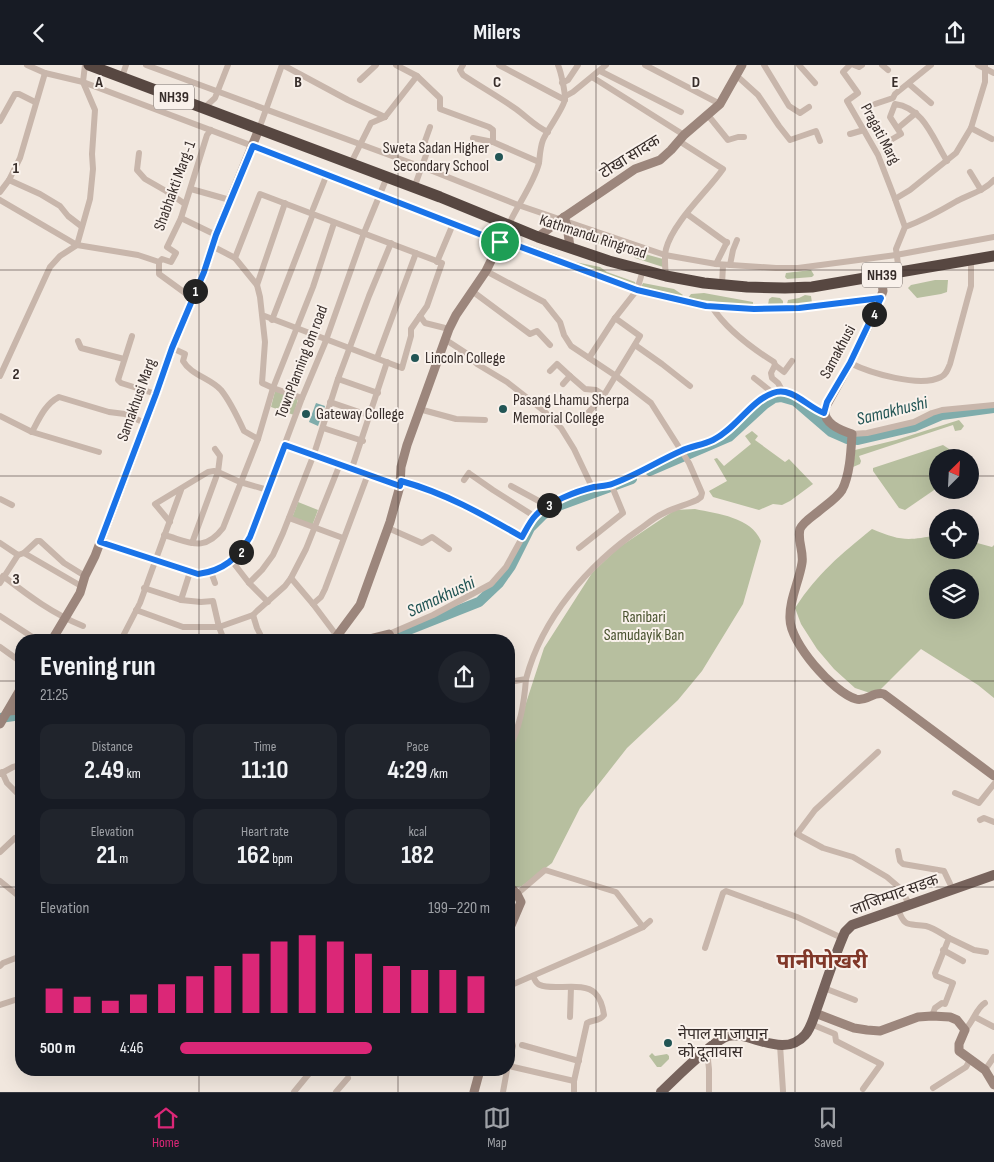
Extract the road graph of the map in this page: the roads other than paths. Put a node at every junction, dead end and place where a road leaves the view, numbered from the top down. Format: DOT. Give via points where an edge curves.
graph roads {
  1 [pos="27,65"];
  2 [pos="87,65"];
  3 [pos="126,65"];
  4 [pos="146,65"];
  5 [pos="228,65"];
  6 [pos="282,65"];
  7 [pos="376,65"];
  8 [pos="396,65"];
  9 [pos="463,65"];
  10 [pos="499,65"];
  11 [pos="558,65"];
  12 [pos="578,65"];
  13 [pos="606,65"];
  14 [pos="645,65"];
  15 [pos="742,65"];
  16 [pos="764,65"];
  17 [pos="799,65"];
  18 [pos="850,65"];
  19 [pos="854,65"];
  20 [pos="862,65"];
  21 [pos="930,65"];
  22 [pos="978,65"];
  23 [pos="985,67"];
  24 [pos="600,71"];
  25 [pos="45,73"];
  26 [pos="994,73"];
  27 [pos="417,75"];
  28 [pos="737,76"];
  29 [pos="122,77"];
  30 [pos="592,77"];
  31 [pos="360,80"];
  32 [pos="83,83"];
  33 [pos="562,83"];
  34 [pos="814,83"];
  35 [pos="909,84"];
  36 [pos="217,92"];
  37 [pos="564,98"];
  38 [pos="894,101"];
  39 [pos="35,102"];
  40 [pos="931,103"];
  41 [pos="720,104"];
  42 [pos="875,104"];
  43 [pos="809,107"];
  44 [pos="204,108"];
  45 [pos="267,109"];
  46 [pos="681,112"];
  47 [pos="916,113"];
  48 [pos="707,114"];
  49 [pos="385,117"];
  50 [pos="0,121"];
  51 [pos="430,127"];
  52 [pos="898,128"];
  53 [pos="971,128"];
  54 [pos="259,129"];
  55 [pos="211,130"];
  56 [pos="864,130"];
  57 [pos="548,132"];
  58 [pos="850,135"];
  59 [pos="744,137"];
  60 [pos="473,138"];
  61 [pos="682,138"];
  62 [pos="992,139"];
  63 [pos="820,141"];
  64 [pos="889,141"];
  65 [pos="493,142"];
  66 [pos="360,145"];
  67 [pos="253,146"];
  68 [pos="139,153"];
  69 [pos="947,161"];
  70 [pos="539,162"];
  71 [pos="351,163"];
  72 [pos="422,167"];
  73 [pos="970,172"];
  74 [pos="327,174"];
  75 [pos="387,177"];
  76 [pos="9,180"];
  77 [pos="994,180"];
  78 [pos="414,188"];
  79 [pos="190,189"];
  80 [pos="981,190"];
  81 [pos="0,192"];
  82 [pos="380,194"];
  83 [pos="896,199"];
  84 [pos="0,200"];
  85 [pos="230,200"];
  86 [pos="285,203"];
  87 [pos="186,204"];
  88 [pos="518,205"];
  89 [pos="313,212"];
  90 [pos="687,214"];
  91 [pos="181,218"];
  92 [pos="564,220"];
  93 [pos="334,223"];
  94 [pos="453,224"];
  95 [pos="82,226"];
  96 [pos="508,226"];
  97 [pos="905,227"];
  98 [pos="364,233"];
  99 [pos="216,235"];
  100 [pos="538,237"];
  101 [pos="994,237"];
  102 [pos="737,240"];
  103 [pos="500,242"];
  104 [pos="391,243"];
  105 [pos="77,245"];
  106 [pos="212,246"];
  107 [pos="570,247"];
  108 [pos="416,253"];
  109 [pos="665,255"];
  110 [pos="896,255"];
  111 [pos="994,257"];
  112 [pos="235,258"];
  113 [pos="972,260"];
  114 [pos="437,261"];
  115 [pos="159,262"];
  116 [pos="716,264"];
  117 [pos="727,265"];
  118 [pos="486,271"];
  119 [pos="643,271"];
  120 [pos="899,272"];
  121 [pos="881,275"];
  122 [pos="666,276"];
  123 [pos="257,285"];
  124 [pos="722,285"];
  125 [pos="637,290"];
  126 [pos="472,291"];
  127 [pos="192,298"];
  128 [pos="881,298"];
  129 [pos="712,307"];
  130 [pos="262,315"];
  131 [pos="420,316"];
  132 [pos="615,318"];
  133 [pos="272,319"];
  134 [pos="296,329"];
  135 [pos="449,329"];
  136 [pos="132,335"];
  137 [pos="327,338"];
  138 [pos="446,340"];
  139 [pos="78,341"];
  140 [pos="550,345"];
  141 [pos="635,345"];
  142 [pos="350,347"];
  143 [pos="172,348"];
  144 [pos="589,357"];
  145 [pos="377,358"];
  146 [pos="124,359"];
  147 [pos="792,361"];
  148 [pos="387,363"];
  149 [pos="850,363"];
  150 [pos="775,365"];
  151 [pos="550,371"];
  152 [pos="0,376"];
  153 [pos="570,376"];
  154 [pos="616,376"];
  155 [pos="754,378"];
  156 [pos="338,379"];
  157 [pos="563,383"];
  158 [pos="690,386"];
  159 [pos="273,388"];
  160 [pos="782,392"];
  161 [pos="378,393"];
  162 [pos="773,393"];
  163 [pos="156,394"];
  164 [pos="604,395"];
  165 [pos="302,398"];
  166 [pos="330,402"];
  167 [pos="994,405"];
  168 [pos="419,409"];
  169 [pos="588,413"];
  170 [pos="824,413"];
  171 [pos="0,416"];
  172 [pos="370,416"];
  173 [pos="485,420"];
  174 [pos="145,423"];
  175 [pos="323,428"];
  176 [pos="32,432"];
  177 [pos="852,436"];
  178 [pos="258,439"];
  179 [pos="362,441"];
  180 [pos="285,445"];
  181 [pos="215,449"];
  182 [pos="682,451"];
  183 [pos="99,452"];
  184 [pos="314,454"];
  185 [pos="340,465"];
  186 [pos="352,469"];
  187 [pos="218,472"];
  188 [pos="368,474"];
  189 [pos="464,480"];
  190 [pos="240,482"];
  191 [pos="400,483"];
  192 [pos="611,484"];
  193 [pos="511,486"];
  194 [pos="592,487"];
  195 [pos="181,490"];
  196 [pos="268,490"];
  197 [pos="0,499"];
  198 [pos="12,505"];
  199 [pos="548,506"];
  200 [pos="534,516"];
  201 [pos="288,519"];
  202 [pos="170,522"];
  203 [pos="313,527"];
  204 [pos="388,528"];
  205 [pos="164,535"];
  206 [pos="343,537"];
  207 [pos="522,537"];
  208 [pos="100,542"];
  209 [pos="0,543"];
  210 [pos="192,543"];
  211 [pos="579,548"];
  212 [pos="449,549"];
  213 [pos="21,554"];
  214 [pos="155,561"];
  215 [pos="232,561"];
  216 [pos="190,572"];
  217 [pos="211,573"];
  218 [pos="2,576"];
  219 [pos="85,576"];
  220 [pos="291,578"];
  221 [pos="215,583"];
  222 [pos="249,583"];
  223 [pos="81,586"];
  224 [pos="144,588"];
  225 [pos="181,600"];
  226 [pos="268,602"];
  227 [pos="313,604"];
  228 [pos="136,611"];
  229 [pos="253,615"];
  230 [pos="0,616"];
  231 [pos="66,619"];
  232 [pos="83,626"];
  233 [pos="219,627"];
  234 [pos="28,634"];
  235 [pos="56,634"];
  236 [pos="124,634"];
  237 [pos="222,634"];
  238 [pos="260,634"];
  239 [pos="334,634"];
  240 [pos="340,634"];
  241 [pos="396,634"];
  242 [pos="0,647"];
  243 [pos="15,657"];
  244 [pos="526,679"];
  245 [pos="515,681"];
  246 [pos="15,697"];
  247 [pos="5,713"];
  248 [pos="0,723"];
  249 [pos="515,736"];
  250 [pos="878,752"];
  251 [pos="15,766"];
  252 [pos="1,773"];
  253 [pos="994,776"];
  254 [pos="994,784"];
  255 [pos="15,791"];
  256 [pos="955,793"];
  257 [pos="980,820"];
  258 [pos="994,822"];
  259 [pos="15,838"];
  260 [pos="898,851"];
  261 [pos="0,852"];
  262 [pos="992,878"];
  263 [pos="0,881"];
  264 [pos="954,890"];
  265 [pos="15,891"];
  266 [pos="517,894"];
  267 [pos="909,905"];
  268 [pos="898,909"];
  269 [pos="515,916"];
  270 [pos="650,921"];
  271 [pos="643,927"];
  272 [pos="842,938"];
  273 [pos="949,938"];
  274 [pos="705,948"];
  275 [pos="943,950"];
  276 [pos="986,952"];
  277 [pos="15,958"];
  278 [pos="963,961"];
  279 [pos="0,966"];
  280 [pos="533,976"];
  281 [pos="515,984"];
  282 [pos="570,987"];
  283 [pos="824,988"];
  284 [pos="15,1000"];
  285 [pos="855,1000"];
  286 [pos="985,1003"];
  287 [pos="0,1005"];
  288 [pos="815,1013"];
  289 [pos="932,1016"];
  290 [pos="570,1017"];
  291 [pos="975,1017"];
  292 [pos="811,1024"];
  293 [pos="994,1027"];
  294 [pos="965,1030"];
  295 [pos="522,1045"];
  296 [pos="780,1045"];
  297 [pos="707,1051"];
  298 [pos="994,1057"];
  299 [pos="970,1060"];
  300 [pos="579,1061"];
  301 [pos="515,1067"];
  302 [pos="985,1070"];
  303 [pos="306,1076"];
  304 [pos="478,1076"];
  305 [pos="506,1076"];
  306 [pos="348,1078"];
  307 [pos="574,1081"];
  308 [pos="994,1085"];
  309 [pos="933,1088"];
  310 [pos="863,1089"];
  311 [pos="783,1091"];
  312 [pos="294,1092"];
  313 [pos="336,1092"];
  314 [pos="474,1092"];
  315 [pos="503,1092"];
  316 [pos="574,1092"];
  317 [pos="661,1092"];
  318 [pos="709,1092"];
  1 -- 25 [label="street"];
  2 -- 29 [label="highway, Kathmandu Ringroad / NH39"];
  2 -- 32 [label="street"];
  3 -- 29 [label="street"];
  4 -- 36 [label="street"];
  5 -- 36 [label="street"];
  6 -- 45 [label="street"];
  6 -- 49 [label="street"];
  7 -- 31 [label="street"];
  8 -- 27 [label="street"];
  9 -- 57 [label="street" via="460,70 463,75"];
  10 -- 37 [label="street"];
  11 -- 33 [label="street"];
  12 -- 33 [label="street"];
  13 -- 24 [label="street"];
  14 -- 41 [label="street"];
  15 -- 28 [label="street, टोखा सादक"];
  16 -- 43 [label="street" via="789,106 800,113"];
  17 -- 34 [label="street"];
  18 -- 56 [label="street, Pragati Marg" via="843,72 858,93 847,101"];
  19 -- 20 [label="street"];
  21 -- 35 [label="street"];
  22 -- 23 [label="street"];
  23 -- 26 [label="street"];
  23 -- 53 [label="street" via="985,82"];
  24 -- 30 [label="street"];
  24 -- 46 [label="street"];
  25 -- 32 [label="street"];
  25 -- 39 [label="street"];
  27 -- 49 [label="street"];
  27 -- 65 [label="street" via="440,98 440,109 489,127 493,130"];
  28 -- 41 [label="street, टोखा सादक"];
  28 -- 63 [label="street" via="758,95 790,140 816,131"];
  29 -- 44 [label="highway, Kathmandu Ringroad / NH39"];
  30 -- 37 [label="street"];
  30 -- 61 [label="street"];
  32 -- 55 [label="street"];
  32 -- 95 [label="street" via="95,110 90,199"];
  33 -- 37 [label="street"];
  35 -- 38 [label="street" via="895,94"];
  35 -- 40 [label="street"];
  36 -- 44 [label="street"];
  36 -- 45 [label="street"];
  37 -- 57 [label="street"];
  38 -- 42 [label="street"];
  38 -- 47 [label="street"];
  38 -- 52 [label="street" via="890,117"];
  39 -- 50 [label="street" via="15,94"];
  39 -- 76 [label="street" via="20,158"];
  41 -- 48 [label="street, टोखा सादक"];
  44 -- 54 [label="highway, Kathmandu Ringroad / NH39"];
  45 -- 54 [label="street"];
  45 -- 66 [label="street"];
  47 -- 52 [label="street"];
  47 -- 69 [label="street"];
  48 -- 59 [label="street" via="728,141"];
  48 -- 61 [label="street, टोखा सादक"];
  49 -- 66 [label="street" via="372,123"];
  51 -- 72 [label="street"];
  52 -- 64 [label="street" via="901,134"];
  53 -- 62 [label="street"];
  53 -- 69 [label="street" via="956,153"];
  54 -- 67 [label="street, Samakhusi Marg"];
  54 -- 71 [label="highway, Kathmandu Ringroad / NH39"];
  55 -- 67 [label="street"];
  55 -- 79 [label="street, Shabhakti Marg-1"];
  56 -- 58 [label="street"];
  56 -- 83 [label="street, Pragati Marg"];
  57 -- 70 [label="street"];
  60 -- 65 [label="street"];
  61 -- 90 [label="street" via="723,169"];
  61 -- 92 [label="street, टोखा सादक" via="660,160 635,169"];
  65 -- 70 [label="street"];
  66 -- 71 [label="street"];
  66 -- 72 [label="street"];
  67 -- 74 [label="street"];
  67 -- 85 [label="street, Samakhusi Marg"];
  68 -- 87 [label="street" via="137,170 145,179"];
  69 -- 83 [label="street"];
  70 -- 88 [label="street"];
  71 -- 75 [label="highway, Kathmandu Ringroad / NH39"];
  72 -- 78 [label="street"];
  72 -- 88 [label="street"];
  73 -- 80 [label="street"];
  74 -- 82 [label="street"];
  74 -- 89 [label="street"];
  75 -- 78 [label="highway, Kathmandu Ringroad / NH39"];
  75 -- 82 [label="street, TownPlanning 8m road"];
  76 -- 81 [label="street"];
  76 -- 95 [label="street" via="40,194"];
  77 -- 80 [label="street"];
  78 -- 96 [label="highway, Kathmandu Ringroad / NH39"];
  79 -- 85 [label="street"];
  79 -- 87 [label="street, Shabhakti Marg-1"];
  80 -- 97 [label="street"];
  82 -- 94 [label="street"];
  82 -- 98 [label="street, TownPlanning 8m road"];
  83 -- 97 [label="street, Pragati Marg"];
  84 -- 105 [label="street"];
  85 -- 99 [label="street, Samakhusi Marg"];
  86 -- 89 [label="street"];
  86 -- 112 [label="street" via="260,194"];
  86 -- 123 [label="street"];
  87 -- 91 [label="street, Shabhakti Marg-1"];
  88 -- 92 [label="street"];
  88 -- 96 [label="street"];
  89 -- 93 [label="street"];
  89 -- 133 [label="street"];
  90 -- 109 [label="street" via="670,238"];
  90 -- 116 [label="street" via="727,242"];
  91 -- 99 [label="street"];
  91 -- 115 [label="street, Shabhakti Marg-1" via="167,247 176,253 171,261 162,259"];
  92 -- 100 [label="street, टोखा सादक"];
  92 -- 107 [label="street"];
  92 -- 109 [label="street"];
  93 -- 98 [label="street"];
  93 -- 134 [label="street"];
  94 -- 103 [label="street"];
  94 -- 114 [label="street"];
  95 -- 105 [label="street"];
  96 -- 100 [label="highway, Kathmandu Ringroad / NH39"];
  96 -- 103 [label="street"];
  97 -- 110 [label="street"];
  98 -- 104 [label="street"];
  98 -- 137 [label="street, TownPlanning 8m road"];
  99 -- 106 [label="street, Samakhusi Marg"];
  100 -- 107 [label="highway, Kathmandu Ringroad / NH39"];
  101 -- 110 [label="street"];
  102 -- 117 [label="street"];
  103 -- 118 [label="street"];
  103 -- 125 [label="street"];
  104 -- 108 [label="street"];
  104 -- 142 [label="street"];
  105 -- 115 [label="street" via="138,255"];
  105 -- 152 [label="street" via="50,267"];
  106 -- 112 [label="street"];
  106 -- 127 [label="street, Samakhusi Marg"];
  107 -- 119 [label="highway, Kathmandu Ringroad / NH39"];
  108 -- 114 [label="street"];
  108 -- 145 [label="street"];
  109 -- 116 [label="street"];
  109 -- 122 [label="street"];
  110 -- 117 [label="street" via="807,267"];
  110 -- 120 [label="street"];
  111 -- 113 [label="highway, Kathmandu Ringroad / NH39"];
  112 -- 123 [label="street"];
  113 -- 120 [label="highway, Kathmandu Ringroad / NH39"];
  113 -- 149 [label="street" via="971,286 950,364 942,377 923,381 906,379 875,374"];
  114 -- 131 [label="street" via="442,263"];
  115 -- 127 [label="street" via="159,274"];
  116 -- 117 [label="street"];
  117 -- 124 [label="street"];
  118 -- 126 [label="street"];
  118 -- 144 [label="street" via="544,302 560,322 571,346"];
  119 -- 122 [label="highway, Kathmandu Ringroad / NH39"];
  119 -- 125 [label="street"];
  120 -- 121 [label="highway, Kathmandu Ringroad / NH39"];
  121 -- 124 [label="highway, Kathmandu Ringroad / NH39" via="812,287"];
  121 -- 128 [label="street, Samakhusi"];
  122 -- 124 [label="highway, Kathmandu Ringroad / NH39"];
  123 -- 130 [label="street"];
  125 -- 129 [label="street"];
  125 -- 132 [label="street"];
  126 -- 135 [label="street"];
  126 -- 140 [label="street" via="530,334 537,331"];
  127 -- 143 [label="street, Samakhusi Marg"];
  128 -- 129 [label="street" via="799,308"];
  128 -- 149 [label="street, Samakhusi"];
  129 -- 150 [label="street" via="742,340"];
  130 -- 133 [label="street"];
  130 -- 159 [label="street" via="262,383"];
  131 -- 135 [label="street" via="425,323"];
  131 -- 148 [label="street" via="410,329 403,367"];
  132 -- 141 [label="street" via="640,334"];
  132 -- 144 [label="street"];
  133 -- 134 [label="street"];
  134 -- 137 [label="street"];
  134 -- 159 [label="street"];
  135 -- 138 [label="street"];
  136 -- 146 [label="street"];
  137 -- 142 [label="street"];
  137 -- 165 [label="street, TownPlanning 8m road"];
  138 -- 168 [label="street"];
  138 -- 194 [label="street" via="507,382 561,428"];
  139 -- 146 [label="street" via="82,349"];
  141 -- 154 [label="street"];
  141 -- 158 [label="street"];
  142 -- 145 [label="street"];
  142 -- 156 [label="street"];
  143 -- 163 [label="street, Samakhusi Marg"];
  143 -- 178 [label="street" via="185,354 183,361 187,368 220,389 244,431"];
  144 -- 154 [label="street"];
  145 -- 148 [label="street"];
  146 -- 163 [label="street" via="119,381"];
  147 -- 150 [label="street" via="784,372"];
  148 -- 161 [label="street"];
  149 -- 170 [label="street, Samakhusi"];
  150 -- 160 [label="street" via="772,378"];
  151 -- 153 [label="street" via="557,364"];
  153 -- 157 [label="street"];
  153 -- 164 [label="street" via="585,389 596,389"];
  154 -- 164 [label="street"];
  154 -- 182 [label="street" via="651,403"];
  155 -- 162 [label="street"];
  156 -- 161 [label="street"];
  156 -- 166 [label="street"];
  159 -- 165 [label="street"];
  159 -- 178 [label="street"];
  160 -- 162 [label="street"];
  160 -- 170 [label="street"];
  161 -- 172 [label="street"];
  162 -- 182 [label="street" via="764,397 726,432"];
  163 -- 174 [label="street, Samakhusi Marg"];
  164 -- 169 [label="street"];
  165 -- 180 [label="street, TownPlanning 8m road"];
  166 -- 172 [label="street"];
  166 -- 175 [label="street"];
  167 -- 177 [label="street" via="948,409 914,422"];
  168 -- 173 [label="street" via="456,419"];
  168 -- 191 [label="street" via="407,445"];
  170 -- 177 [label="street" via="832,425"];
  171 -- 176 [label="street"];
  172 -- 179 [label="street"];
  174 -- 176 [label="street" via="125,414 59,397 48,404"];
  174 -- 208 [label="street, Samakhusi Marg"];
  175 -- 179 [label="street"];
  175 -- 184 [label="street"];
  176 -- 183 [label="street"];
  177 -- 253 [label="street" via="841,491 800,530 802,563 792,602 790,619 793,634 810,659 845,694 861,700 884,694"];
  178 -- 190 [label="street"];
  179 -- 186 [label="street"];
  180 -- 184 [label="street"];
  180 -- 196 [label="street, TownPlanning 8m road"];
  181 -- 187 [label="street" via="220,456"];
  182 -- 192 [label="street"];
  182 -- 244 [label="street" via="701,497 662,514 624,540 587,575 548,627 531,660"];
  184 -- 185 [label="street"];
  184 -- 201 [label="street"];
  185 -- 186 [label="street"];
  185 -- 203 [label="street"];
  186 -- 188 [label="street"];
  187 -- 190 [label="street"];
  187 -- 195 [label="street" via="208,472"];
  187 -- 210 [label="street"];
  188 -- 191 [label="street"];
  188 -- 206 [label="street"];
  189 -- 200 [label="street" via="469,473"];
  190 -- 196 [label="street"];
  190 -- 210 [label="street" via="217,537 204,544"];
  191 -- 204 [label="street"];
  191 -- 207 [label="street" via="440,493"];
  192 -- 194 [label="street"];
  192 -- 211 [label="street" via="623,513"];
  193 -- 199 [label="street"];
  194 -- 199 [label="street"];
  195 -- 202 [label="street"];
  195 -- 202 [label="street" via="155,504"];
  196 -- 215 [label="street, TownPlanning 8m road" via="250,537"];
  197 -- 198 [label="street"];
  199 -- 200 [label="street"];
  200 -- 207 [label="street"];
  201 -- 203 [label="street"];
  201 -- 222 [label="street" via="273,555"];
  202 -- 205 [label="street"];
  203 -- 206 [label="street"];
  203 -- 220 [label="street"];
  204 -- 212 [label="street" via="422,543 432,537"];
  204 -- 240 [label="street" via="360,605"];
  205 -- 210 [label="street"];
  205 -- 214 [label="street"];
  206 -- 227 [label="street" via="325,589"];
  207 -- 241 [label="street" via="506,567 491,584"];
  208 -- 214 [label="street"];
  208 -- 219 [label="street, Samakhusi Marg"];
  209 -- 213 [label="street"];
  213 -- 218 [label="street"];
  213 -- 219 [label="street" via="40,541 64,563"];
  213 -- 223 [label="street"];
  214 -- 216 [label="street"];
  214 -- 224 [label="street"];
  215 -- 217 [label="street, TownPlanning 8m road"];
  215 -- 222 [label="street"];
  216 -- 217 [label="street"];
  216 -- 225 [label="street"];
  217 -- 221 [label="street"];
  218 -- 231 [label="street" via="37,603"];
  219 -- 223 [label="street, Samakhusi Marg"];
  220 -- 226 [label="street"];
  220 -- 227 [label="street"];
  222 -- 226 [label="street"];
  223 -- 231 [label="street, Samakhusi Marg"];
  224 -- 225 [label="street"];
  224 -- 228 [label="street"];
  225 -- 233 [label="street" via="213,601"];
  226 -- 229 [label="street"];
  227 -- 239 [label="street"];
  228 -- 233 [label="street" via="183,627"];
  228 -- 236 [label="street"];
  229 -- 233 [label="street"];
  229 -- 238 [label="street"];
  230 -- 234 [label="street"];
  231 -- 232 [label="street"];
  231 -- 235 [label="street, Samakhusi Marg"];
  233 -- 237 [label="street"];
  242 -- 243 [label="street"];
  244 -- 245 [label="street"];
  244 -- 249 [label="street" via="524,703"];
  246 -- 247 [label="street"];
  247 -- 248 [label="street"];
  250 -- 267 [label="street" via="815,810 797,834 823,848 853,857 887,877 901,889"];
  251 -- 252 [label="street"];
  252 -- 255 [label="street"];
  254 -- 256 [label="street" via="979,803"];
  257 -- 258 [label="street" via="984,818"];
  259 -- 261 [label="street"];
  260 -- 264 [label="street" via="903,863 944,871"];
  262 -- 264 [label="main road, लाजिम्पाट सडक"];
  263 -- 265 [label="street"];
  264 -- 267 [label="main road, लाजिम्पाट सडक"];
  266 -- 269 [label="street" via="521,902"];
  266 -- 271 [label="street" via="545,870 616,892"];
  267 -- 268 [label="main road, लाजिम्पाट सडक"];
  268 -- 272 [label="main road, लाजिम्पाट सडक" via="852,925"];
  268 -- 273 [label="street" via="901,918 909,925 927,927"];
  270 -- 271 [label="street"];
  271 -- 280 [label="street"];
  272 -- 274 [label="street" via="797,917 726,891"];
  272 -- 283 [label="main road, लाजिम्पाट सडक"];
  273 -- 275 [label="street"];
  273 -- 276 [label="street"];
  275 -- 278 [label="street"];
  275 -- 289 [label="street" via="935,973 953,983 945,1004 935,1008"];
  277 -- 279 [label="street"];
  280 -- 281 [label="street"];
  280 -- 282 [label="street" via="542,987"];
  282 -- 290 [label="street"];
  282 -- 300 [label="street" via="595,992 604,1015 587,1023"];
  283 -- 285 [label="street"];
  283 -- 288 [label="main road, लाजिम्पाट सडक"];
  284 -- 287 [label="street"];
  286 -- 291 [label="street"];
  288 -- 289 [label="street" via="854,1028 880,1031 918,1017"];
  288 -- 292 [label="main road, लाजिम्पाट सडक"];
  289 -- 294 [label="street" via="950,1017"];
  291 -- 293 [label="street"];
  291 -- 294 [label="street"];
  292 -- 296 [label="main road, लाजिम्पाट सडक" via="800,1040"];
  292 -- 310 [label="street" via="835,1034 836,1041 881,1064"];
  294 -- 299 [label="street" via="958,1048"];
  295 -- 300 [label="street"];
  296 -- 297 [label="main road" via="732,1035"];
  296 -- 311 [label="street"];
  297 -- 317 [label="main road"];
  297 -- 318 [label="street"];
  298 -- 302 [label="street"];
  299 -- 302 [label="street"];
  299 -- 309 [label="street" via="966,1067"];
  300 -- 307 [label="street"];
  301 -- 307 [label="street"];
  302 -- 308 [label="street"];
  303 -- 312 [label="street"];
  304 -- 314 [label="street"];
  305 -- 315 [label="street"];
  306 -- 313 [label="street"];
  307 -- 316 [label="street"];
}
